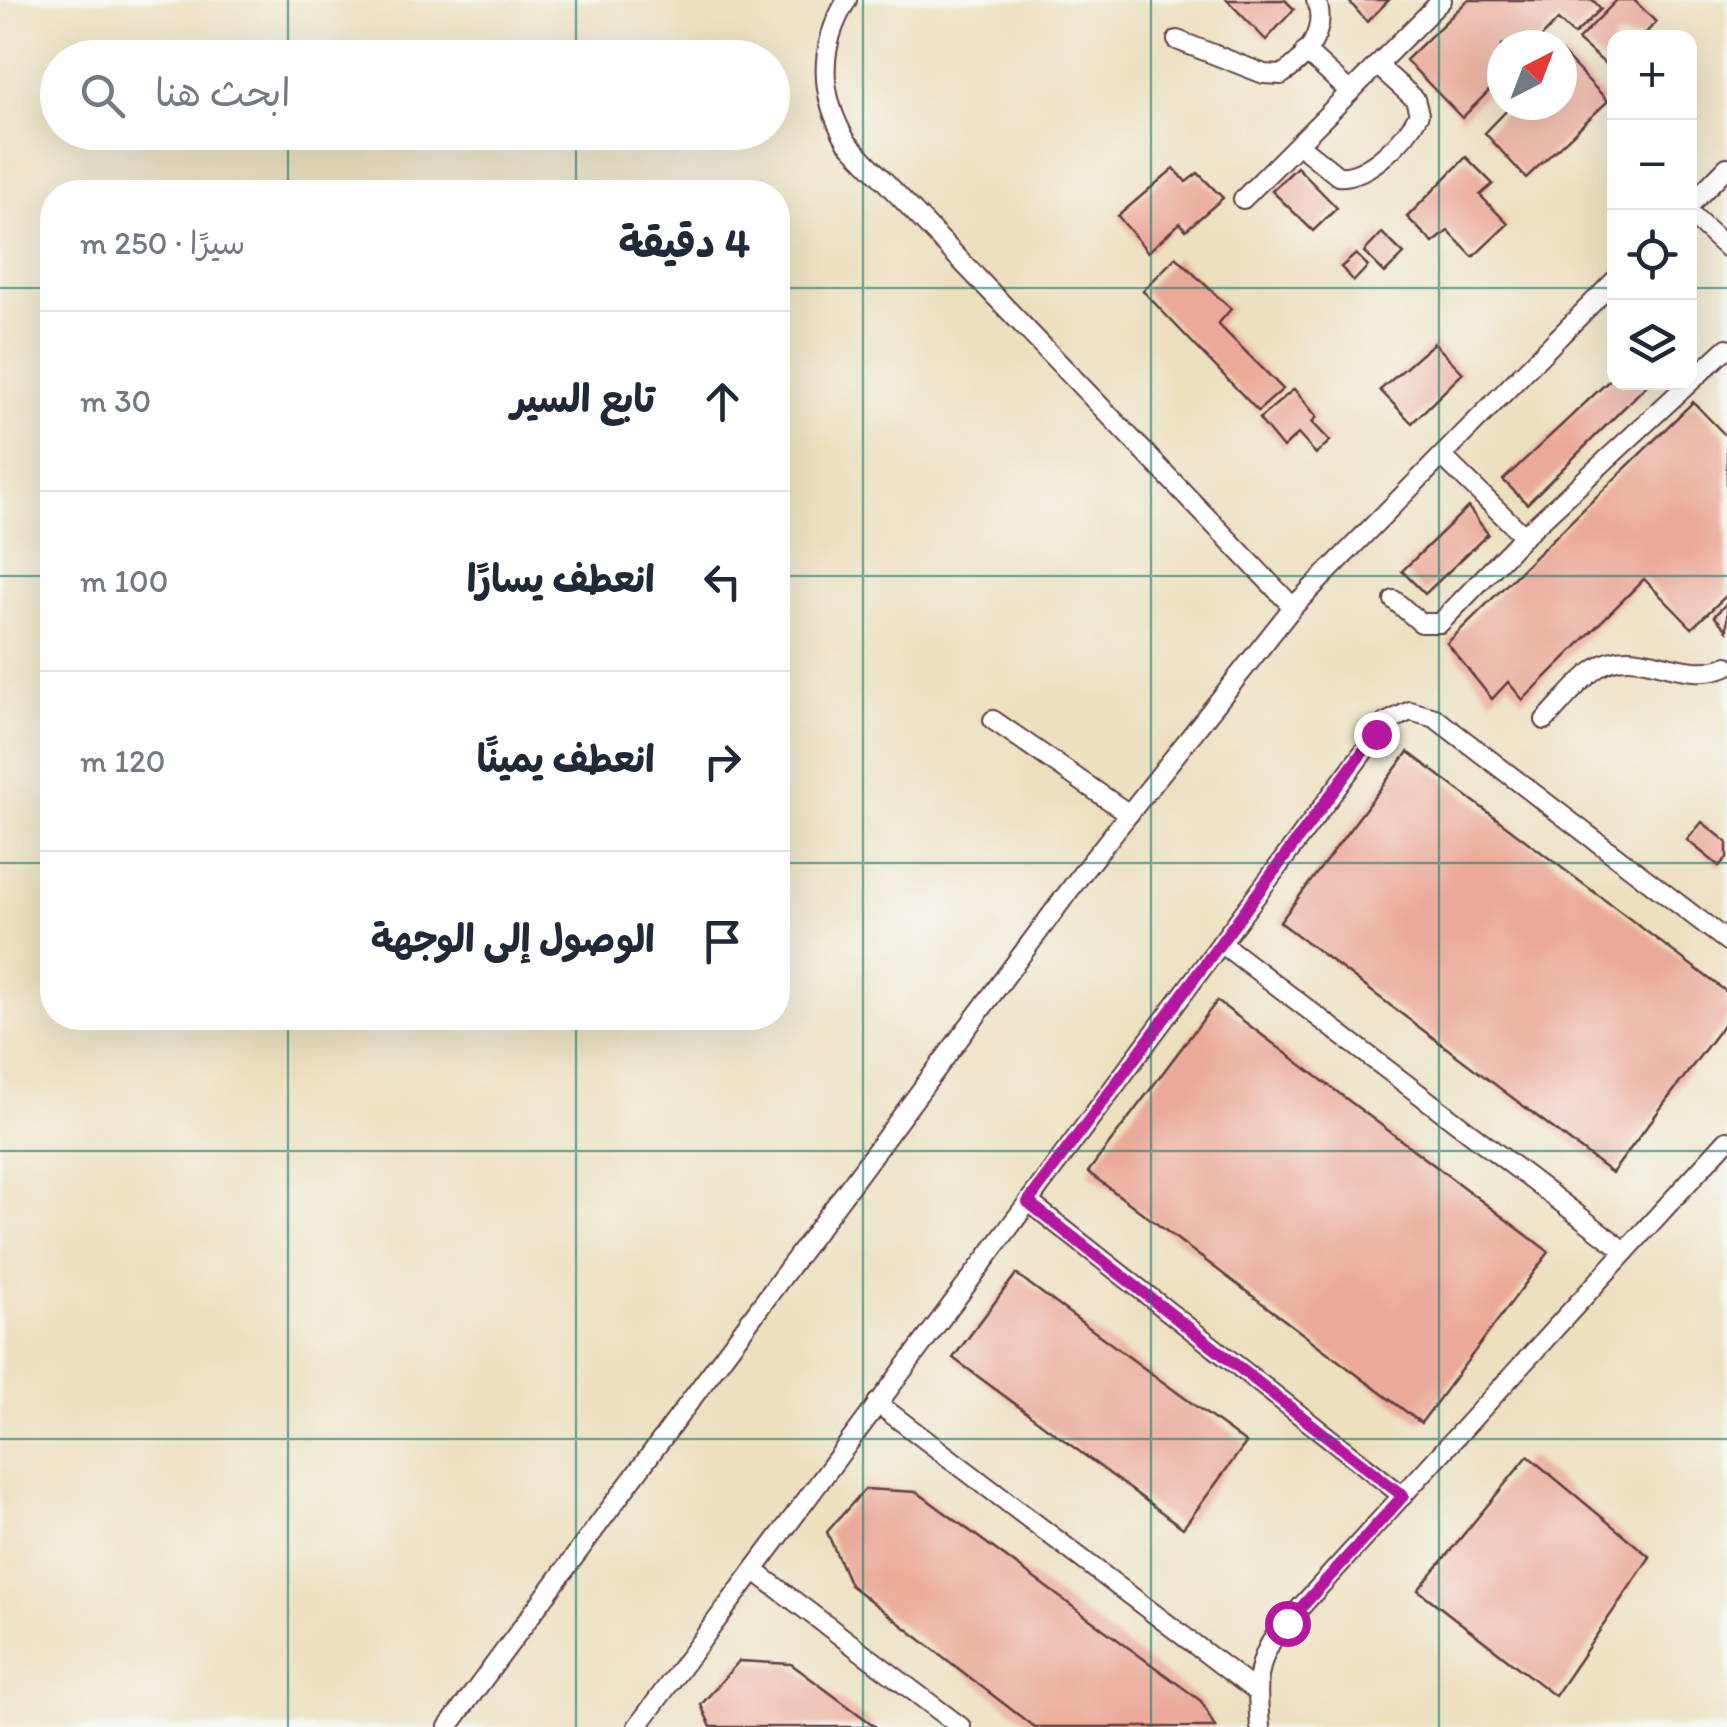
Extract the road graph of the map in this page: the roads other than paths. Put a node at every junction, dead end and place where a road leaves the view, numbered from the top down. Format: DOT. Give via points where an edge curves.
graph roads {
  1 [pos="847,0"];
  2 [pos="1316,0"];
  3 [pos="1442,0"];
  4 [pos="1177,40"];
  5 [pos="1305,51"];
  6 [pos="1377,65"];
  7 [pos="1350,92"];
  8 [pos="1298,144"];
  9 [pos="1727,167"];
  10 [pos="1697,198"];
  11 [pos="1243,199"];
  12 [pos="1697,220"];
  13 [pos="1727,248"];
  14 [pos="1607,288"];
  15 [pos="1727,348"];
  16 [pos="1442,456"];
  17 [pos="1524,536"];
  18 [pos="1394,600"];
  19 [pos="1293,607"];
  20 [pos="1727,666"];
  21 [pos="994,720"];
  22 [pos="1545,720"];
  23 [pos="1129,814"];
  24 [pos="1727,940"];
  25 [pos="1221,942"];
  26 [pos="1727,1140"];
  27 [pos="1028,1202"];
  28 [pos="1626,1251"];
  29 [pos="877,1404"];
  30 [pos="1403,1496"];
  31 [pos="756,1572"];
  32 [pos="1257,1692"];
  33 [pos="645,1724"];
  34 [pos="448,1727"];
  35 [pos="961,1727"];
  36 [pos="1260,1727"];
  1 -- 19 [label="lane" via="830,33 824,70 830,108 847,142"];
  2 -- 5 [label="lane" via="1322,26"];
  3 -- 6 [label="lane"];
  4 -- 5 [label="lane" via="1272,77 1289,70"];
  5 -- 7 [label="lane"];
  6 -- 7 [label="lane"];
  6 -- 8 [label="lane" via="1414,100 1419,114 1371,166 1338,176"];
  7 -- 8 [label="lane"];
  8 -- 11 [label="lane"];
  9 -- 10 [label="lane"];
  12 -- 13 [label="lane"];
  14 -- 16 [label="lane"];
  15 -- 17 [label="lane"];
  16 -- 17 [label="lane"];
  16 -- 19 [label="lane"];
  17 -- 18 [label="lane" via="1440,623 1421,623"];
  19 -- 23 [label="lane"];
  20 -- 22 [label="lane" via="1696,674 1638,659 1608,662"];
  21 -- 23 [label="lane"];
  23 -- 34 [label="lane"];
  24 -- 25 [label="lane" via="1435,718 1410,712 1385,722"];
  25 -- 27 [label="lane"];
  25 -- 28 [label="lane"];
  26 -- 28 [label="lane"];
  27 -- 29 [label="lane"];
  27 -- 30 [label="lane"];
  28 -- 30 [label="lane"];
  29 -- 31 [label="lane"];
  29 -- 32 [label="lane"];
  30 -- 32 [label="lane" via="1270,1642"];
  31 -- 33 [label="lane"];
  31 -- 35 [label="lane"];
  32 -- 36 [label="lane"];
}
